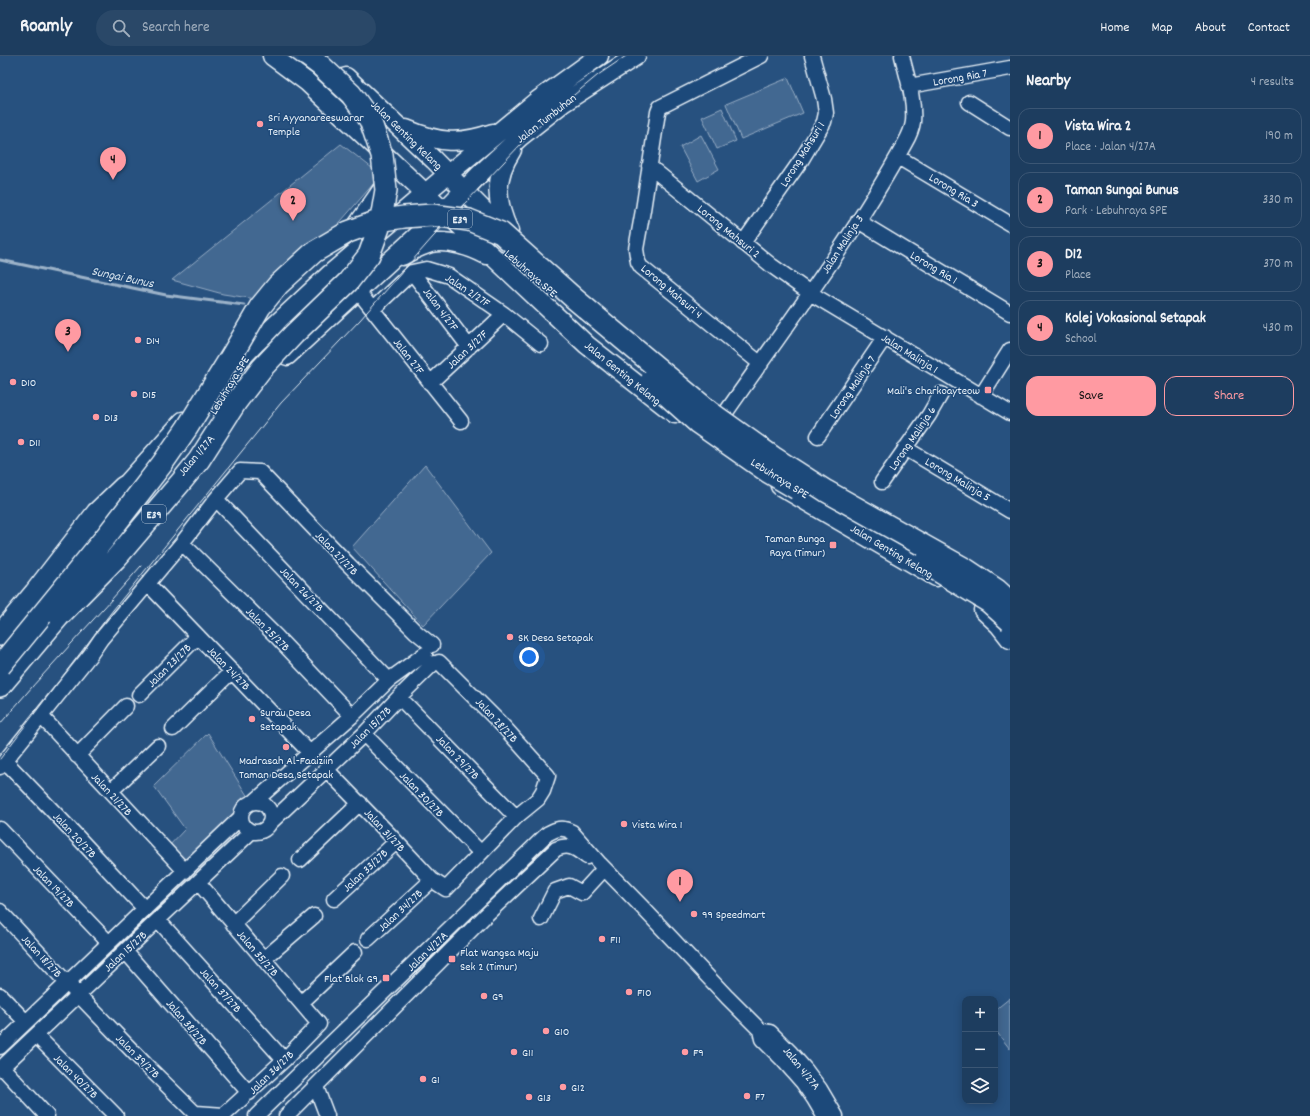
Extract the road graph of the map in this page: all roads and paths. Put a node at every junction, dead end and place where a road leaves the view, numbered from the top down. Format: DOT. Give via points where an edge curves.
graph roads {
  1 [pos="272,56"];
  2 [pos="308,56"];
  3 [pos="324,56"];
  4 [pos="599,56"];
  5 [pos="636,56"];
  6 [pos="761,56"];
  7 [pos="812,56"];
  8 [pos="902,56"];
  9 [pos="1010,68"];
  10 [pos="909,86"];
  11 [pos="969,102"];
  12 [pos="396,124"];
  13 [pos="1010,128"];
  14 [pos="504,129"];
  15 [pos="520,137"];
  16 [pos="898,157"];
  17 [pos="389,159"];
  18 [pos="649,166"];
  19 [pos="448,174"];
  20 [pos="465,190"];
  21 [pos="426,194"];
  22 [pos="444,211"];
  23 [pos="397,217"];
  24 [pos="858,221"];
  25 [pos="1010,224"];
  26 [pos="417,235"];
  27 [pos="513,239"];
  28 [pos="743,243"];
  29 [pos="495,260"];
  30 [pos="378,271"];
  31 [pos="412,272"];
  32 [pos="330,274"];
  33 [pos="357,290"];
  34 [pos="810,293"];
  35 [pos="373,309"];
  36 [pos="1010,313"];
  37 [pos="504,314"];
  38 [pos="885,337"];
  39 [pos="541,344"];
  40 [pos="469,347"];
  41 [pos="1010,350"];
  42 [pos="761,364"];
  43 [pos="430,383"];
  44 [pos="941,394"];
  45 [pos="981,396"];
  46 [pos="1010,413"];
  47 [pos="724,415"];
  48 [pos="461,421"];
  49 [pos="818,436"];
  50 [pos="905,448"];
  51 [pos="882,482"];
  52 [pos="124,487"];
  53 [pos="216,498"];
  54 [pos="1010,511"];
  55 [pos="182,543"];
  56 [pos="148,584"];
  57 [pos="1010,597"];
  58 [pos="1010,602"];
  59 [pos="59,616"];
  60 [pos="1010,621"];
  61 [pos="0,635"];
  62 [pos="198,636"];
  63 [pos="1010,639"];
  64 [pos="435,656"];
  65 [pos="0,657"];
  66 [pos="0,666"];
  67 [pos="232,671"];
  68 [pos="389,680"];
  69 [pos="0,686"];
  70 [pos="139,695"];
  71 [pos="0,697"];
  72 [pos="399,697"];
  73 [pos="126,706"];
  74 [pos="41,716"];
  75 [pos="352,716"];
  76 [pos="173,729"];
  77 [pos="364,734"];
  78 [pos="158,746"];
  79 [pos="310,753"];
  80 [pos="77,756"];
  81 [pos="2,764"];
  82 [pos="326,769"];
  83 [pos="111,791"];
  84 [pos="254,802"];
  85 [pos="360,803"];
  86 [pos="516,817"];
  87 [pos="240,818"];
  88 [pos="270,824"];
  89 [pos="0,828"];
  90 [pos="251,832"];
  91 [pos="396,842"];
  92 [pos="481,854"];
  93 [pos="300,860"];
  94 [pos="602,866"];
  95 [pos="184,871"];
  96 [pos="282,876"];
  97 [pos="432,880"];
  98 [pos="198,882"];
  99 [pos="334,899"];
  100 [pos="145,909"];
  101 [pos="0,911"];
  102 [pos="314,916"];
  103 [pos="541,919"];
  104 [pos="158,920"];
  105 [pos="233,924"];
  106 [pos="368,939"];
  107 [pos="109,943"];
  108 [pos="125,951"];
  109 [pos="355,952"];
  110 [pos="264,959"];
  111 [pos="67,983"];
  112 [pos="391,986"];
  113 [pos="0,995"];
  114 [pos="78,995"];
  115 [pos="403,998"];
  116 [pos="301,1003"];
  117 [pos="26,1022"];
  118 [pos="319,1024"];
  119 [pos="760,1030"];
  120 [pos="36,1035"];
  121 [pos="0,1047"];
  122 [pos="284,1060"];
  123 [pos="1,1068"];
  124 [pos="316,1086"];
  125 [pos="249,1093"];
  126 [pos="197,1115"];
  127 [pos="47,1116"];
  128 [pos="116,1116"];
  129 [pos="256,1116"];
  130 [pos="286,1116"];
  131 [pos="327,1116"];
  132 [pos="824,1116"];
  133 [pos="836,1116"];
  1 -- 17 [label="main road, Jalan Genting Kelang" via="307,82"];
  2 -- 59 [label="highway, E39, bridge" via="351,94 370,120 382,155 386,190 380,225 369,255 348,282 262,368 181,482 117,557"];
  3 -- 12 [label="main road, Jalan Genting Kelang"];
  4 -- 14 [label="main road, Jalan Tumbuhan" via="538,100"];
  5 -- 15 [label="main road, Jalan Tumbuhan" via="563,103"];
  6 -- 18 [label="street, Lorong Mahsuri 4" via="660,107"];
  7 -- 28 [label="street, Lorong Mahsuri 1" via="824,99 824,122 802,159"];
  8 -- 10 [label="street, Jalan Malinja 3"];
  9 -- 10 [label="street, Lorong Ria 7"];
  10 -- 16 [label="street, Jalan Malinja 3" via="912,127"];
  11 -- 13 [label="street"];
  12 -- 14 [label="main road" via="431,138 450,142 474,139"];
  12 -- 19 [label="main road, Jalan Genting Kelang"];
  14 -- 19 [label="main road, Jalan Tumbuhan"];
  15 -- 20 [label="main road, Jalan Tumbuhan"];
  15 -- 27 [label="main road" via="504,165 498,185 500,206"];
  16 -- 24 [label="street, Jalan Malinja 3"];
  16 -- 25 [label="street, Lorong Ria 3"];
  17 -- 21 [label="main road, Jalan Genting Kelang"];
  17 -- 32 [label="main road" via="389,178 355,227"];
  18 -- 28 [label="street, Lorong Mahsuri 2"];
  18 -- 42 [label="street, Lorong Mahsuri 4" via="636,249 638,262"];
  19 -- 20 [label="main road, Jalan Genting Kelang"];
  19 -- 21 [label="main road"];
  20 -- 22 [label="main road, Jalan 1/27A"];
  20 -- 27 [label="main road, Jalan Genting Kelang"];
  21 -- 22 [label="main road, Jalan Genting Kelang"];
  21 -- 23 [label="main road"];
  22 -- 26 [label="main road, Jalan 1/27A"];
  22 -- 29 [label="main road, Jalan Genting Kelang"];
  23 -- 26 [label="main road" via="410,214 417,218"];
  23 -- 32 [label="main road"];
  24 -- 34 [label="street, Jalan Malinja 3"];
  24 -- 36 [label="street, Lorong Ria 1"];
  26 -- 30 [label="main road, Jalan 1/27A"];
  27 -- 47 [label="main road, Jalan Genting Kelang" via="649,359"];
  28 -- 34 [label="street, Lorong Mahsuri 2"];
  29 -- 30 [label="main road" via="471,248 442,242 431,243"];
  29 -- 63 [label="main road, Jalan Genting Kelang" via="587,345 697,432 782,487 938,578 983,610"];
  30 -- 33 [label="main road, Jalan 1/27A"];
  31 -- 35 [label="street"];
  31 -- 37 [label="street, Jalan 2/27F" via="426,269 449,276"];
  31 -- 40 [label="street, Jalan 4/27F"];
  32 -- 52 [label="main road" via="255,344 198,403"];
  33 -- 35 [label="street, Jalan 27F"];
  33 -- 71 [label="main road, Jalan 1/27A" via="294,348 240,403 129,535"];
  34 -- 38 [label="street, Jalan Malinja 1"];
  34 -- 42 [label="street, Jalan Malinja 3"];
  35 -- 43 [label="street, Jalan 27F"];
  37 -- 39 [label="street, Jalan 2/27F"];
  37 -- 40 [label="street, Jalan 3/27F"];
  38 -- 45 [label="street, Jalan Malinja 1"];
  38 -- 49 [label="street, Lorong Malinja 7"];
  40 -- 43 [label="street, Jalan 3/27F"];
  41 -- 45 [label="street"];
  42 -- 47 [label="street, Jalan Malinja 3"];
  43 -- 48 [label="street, Jalan 27F"];
  44 -- 50 [label="street, Lorong Malinja 6"];
  45 -- 46 [label="street, Jalan Malinja 1"];
  47 -- 57 [label="main road, Jalan Genting Kelang" via="752,438 794,465"];
  50 -- 51 [label="street, Lorong Malinja 6"];
  50 -- 54 [label="street, Lorong Malinja 5"];
  52 -- 61 [label="highway" via="96,513"];
  52 -- 65 [label="main road"];
  53 -- 55 [label="street"];
  53 -- 64 [label="street, Jalan 27/27B" via="240,471 260,472 416,632"];
  53 -- 68 [label="street, Jalan 26/27B"];
  55 -- 56 [label="street"];
  55 -- 75 [label="street, Jalan 25/27B"];
  56 -- 62 [label="street, Jalan 24/27B"];
  56 -- 74 [label="street"];
  58 -- 66 [label="highway, Lebuhraya SPE / E39, bridge" via="967,570 826,491 773,458 710,412 576,300 501,233 469,220 432,215 378,221 348,232 314,252 278,285 260,307 187,428 162,464"];
  59 -- 60 [label="highway, Lebuhraya SPE / E39, bridge" via="141,514 195,441 272,314 302,278 330,257 359,242 401,230 428,228 482,238 505,250 698,423 768,472 966,587 989,602"];
  59 -- 69 [label="highway, Lebuhraya SPE / E39"];
  62 -- 67 [label="street, Jalan 24/27B"];
  62 -- 70 [label="street, Jalan 23/27B"];
  64 -- 68 [label="street, Jalan 15/27B"];
  64 -- 72 [label="street, Jalan 15/27B"];
  64 -- 86 [label="street, Jalan 28/27B" via="548,776 538,799"];
  67 -- 76 [label="street"];
  67 -- 79 [label="street, Jalan 24/27B"];
  68 -- 75 [label="street, Jalan 15/27B"];
  72 -- 77 [label="street, Jalan 15/27B"];
  72 -- 86 [label="street, Jalan 29/27B"];
  73 -- 80 [label="street"];
  74 -- 80 [label="street, Jalan 21/27B"];
  74 -- 81 [label="street"];
  75 -- 79 [label="street, Jalan 15/27B"];
  77 -- 82 [label="street, Jalan 15/27B"];
  77 -- 92 [label="street, Jalan 30/27B"];
  78 -- 83 [label="street"];
  79 -- 84 [label="street, Jalan 15/27B"];
  80 -- 83 [label="street, Jalan 21/27B"];
  81 -- 100 [label="street, Jalan 20/27B" via="72,831"];
  82 -- 85 [label="street, Jalan 31/27B"];
  82 -- 88 [label="street, Jalan 15/27B"];
  83 -- 95 [label="street, Jalan 21/27B"];
  84 -- 87 [label="street" via="242,809"];
  84 -- 88 [label="street" via="264,804 268,808"];
  85 -- 91 [label="street, Jalan 31/27B"];
  85 -- 93 [label="street"];
  86 -- 92 [label="street"];
  87 -- 90 [label="street" via="244,827"];
  87 -- 95 [label="street, Jalan 15/27B"];
  88 -- 90 [label="street" via="260,832"];
  89 -- 107 [label="street, Jalan 19/27B"];
  90 -- 98 [label="street, Jalan 15/27B"];
  91 -- 97 [label="street, Jalan 31/27B"];
  91 -- 99 [label="street, Jalan 33/27B"];
  92 -- 97 [label="street, Jalan 31/27B" via="446,889"];
  94 -- 103 [label="street" via="582,893 569,886 555,891"];
  94 -- 112 [label="street, Jalan 4/27A" via="566,828 547,834"];
  94 -- 115 [label="street, Jalan 4/27A" via="573,847 556,849"];
  94 -- 119 [label="street, Jalan 4/27A"];
  95 -- 100 [label="street, Jalan 15/27B"];
  96 -- 105 [label="street"];
  97 -- 106 [label="street, Jalan 34/27B"];
  98 -- 104 [label="street, Jalan 15/27B"];
  98 -- 105 [label="street, Jalan 35/27B"];
  100 -- 107 [label="street, Jalan 15/27B"];
  101 -- 111 [label="street, Jalan 18/27B"];
  102 -- 110 [label="street"];
  104 -- 108 [label="street, Jalan 15/27B"];
  104 -- 122 [label="street, Jalan 37/27B"];
  105 -- 110 [label="street, Jalan 35/27B"];
  107 -- 111 [label="street, Jalan 15/27B"];
  108 -- 114 [label="street, Jalan 15/27B"];
  108 -- 125 [label="street, Jalan 38/27B"];
  109 -- 116 [label="street"];
  110 -- 116 [label="street, Jalan 35/27B"];
  111 -- 114 [label="street, Jalan 18/27B"];
  111 -- 117 [label="street, Jalan 15/27B"];
  112 -- 115 [label="street"];
  112 -- 129 [label="street, Jalan 4/27A"];
  113 -- 117 [label="street"];
  114 -- 120 [label="street, Jalan 15/27B"];
  114 -- 126 [label="street, Jalan 39/27B"];
  115 -- 124 [label="street, Jalan 4/27A"];
  116 -- 118 [label="street, Jalan 35/27B"];
  117 -- 121 [label="street, Jalan 15/27B"];
  118 -- 122 [label="street, Jalan 36/27B"];
  119 -- 132 [label="street, Jalan 4/27A" via="762,1039 803,1083"];
  119 -- 133 [label="street, Jalan 4/27A" via="770,1032 799,1062 820,1089"];
  120 -- 123 [label="street, Jalan 15/27B"];
  120 -- 128 [label="street, Jalan 40/27B"];
  122 -- 125 [label="street, Jalan 36/27B"];
  123 -- 127 [label="street"];
  124 -- 130 [label="street, Jalan 4/27A"];
  124 -- 131 [label="street"];
  125 -- 126 [label="street, Jalan 36/27B" via="224,1115"];
}
